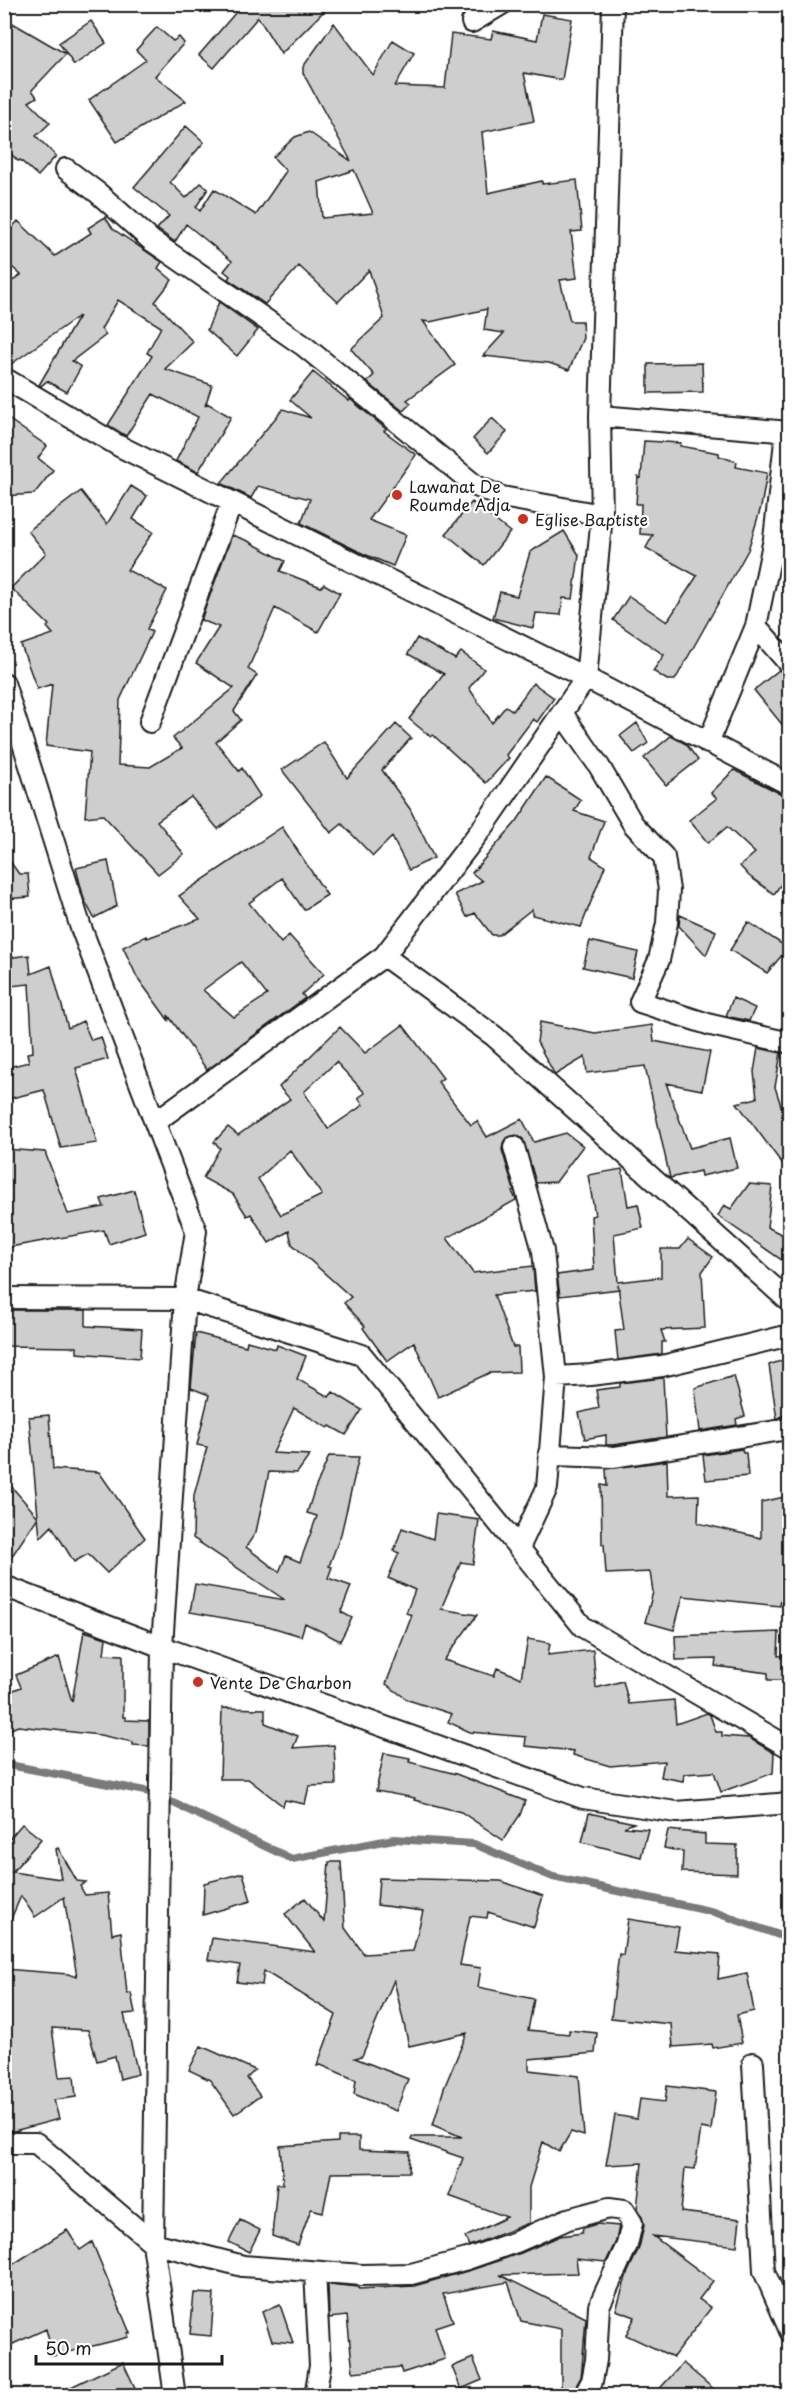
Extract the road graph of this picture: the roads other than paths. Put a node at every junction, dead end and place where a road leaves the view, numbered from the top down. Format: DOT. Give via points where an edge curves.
graph roads {
  1 [pos="502,4"];
  2 [pos="613,4"];
  3 [pos="472,22"];
  4 [pos="66,169"];
  5 [pos="4,378"];
  6 [pos="600,416"];
  7 [pos="788,432"];
  8 [pos="232,502"];
  9 [pos="602,515"];
  10 [pos="756,626"];
  11 [pos="789,665"];
  12 [pos="586,678"];
  13 [pos="4,683"];
  14 [pos="562,713"];
  15 [pos="150,722"];
  16 [pos="708,743"];
  17 [pos="789,785"];
  18 [pos="384,956"];
  19 [pos="789,1043"];
  20 [pos="155,1122"];
  21 [pos="514,1146"];
  22 [pos="4,1298"];
  23 [pos="185,1299"];
  24 [pos="789,1302"];
  25 [pos="789,1335"];
  26 [pos="556,1377"];
  27 [pos="789,1425"];
  28 [pos="549,1453"];
  29 [pos="519,1548"];
  30 [pos="4,1586"];
  31 [pos="162,1647"];
  32 [pos="789,1748"];
  33 [pos="789,1803"];
  34 [pos="753,2063"];
  35 [pos="4,2143"];
  36 [pos="153,2243"];
  37 [pos="315,2272"];
  38 [pos="789,2331"];
  39 [pos="175,2396"];
  40 [pos="315,2396"];
  41 [pos="584,2396"];
  1 -- 3 [label="street"];
  2 -- 6 [label="street"];
  4 -- 9 [label="street" via="152,241 304,346 476,486 502,497"];
  5 -- 8 [label="street" via="119,446"];
  6 -- 7 [label="street"];
  6 -- 9 [label="street"];
  7 -- 10 [label="street" via="774,539"];
  8 -- 12 [label="street"];
  8 -- 15 [label="street"];
  9 -- 12 [label="street"];
  10 -- 11 [label="street"];
  10 -- 16 [label="street"];
  12 -- 14 [label="street"];
  12 -- 16 [label="street"];
  13 -- 20 [label="street" via="80,925"];
  14 -- 18 [label="street" via="484,826"];
  14 -- 19 [label="street" via="633,824 664,857 669,890 667,923 658,960 640,1002 711,1025"];
  16 -- 17 [label="street"];
  18 -- 20 [label="street"];
  18 -- 24 [label="street" via="495,1036"];
  20 -- 23 [label="street" via="196,1231"];
  21 -- 26 [label="street" via="543,1251"];
  22 -- 23 [label="street"];
  23 -- 29 [label="street" via="362,1354"];
  23 -- 31 [label="street"];
  25 -- 26 [label="street" via="662,1366"];
  26 -- 28 [label="street"];
  27 -- 28 [label="street" via="782,1430 614,1456"];
  28 -- 29 [label="street" via="546,1488"];
  29 -- 32 [label="street" via="583,1627"];
  30 -- 31 [label="street"];
  31 -- 33 [label="street" via="583,1798 676,1812"];
  31 -- 36 [label="street"];
  34 -- 38 [label="street" via="764,2271"];
  35 -- 36 [label="street" via="36,2143"];
  36 -- 37 [label="street" via="243,2266"];
  36 -- 39 [label="street"];
  37 -- 40 [label="street" via="320,2366"];
  37 -- 41 [label="street" via="411,2274 486,2253 568,2219 609,2208 624,2210 632,2223 627,2245 599,2306 596,2360"];
}
